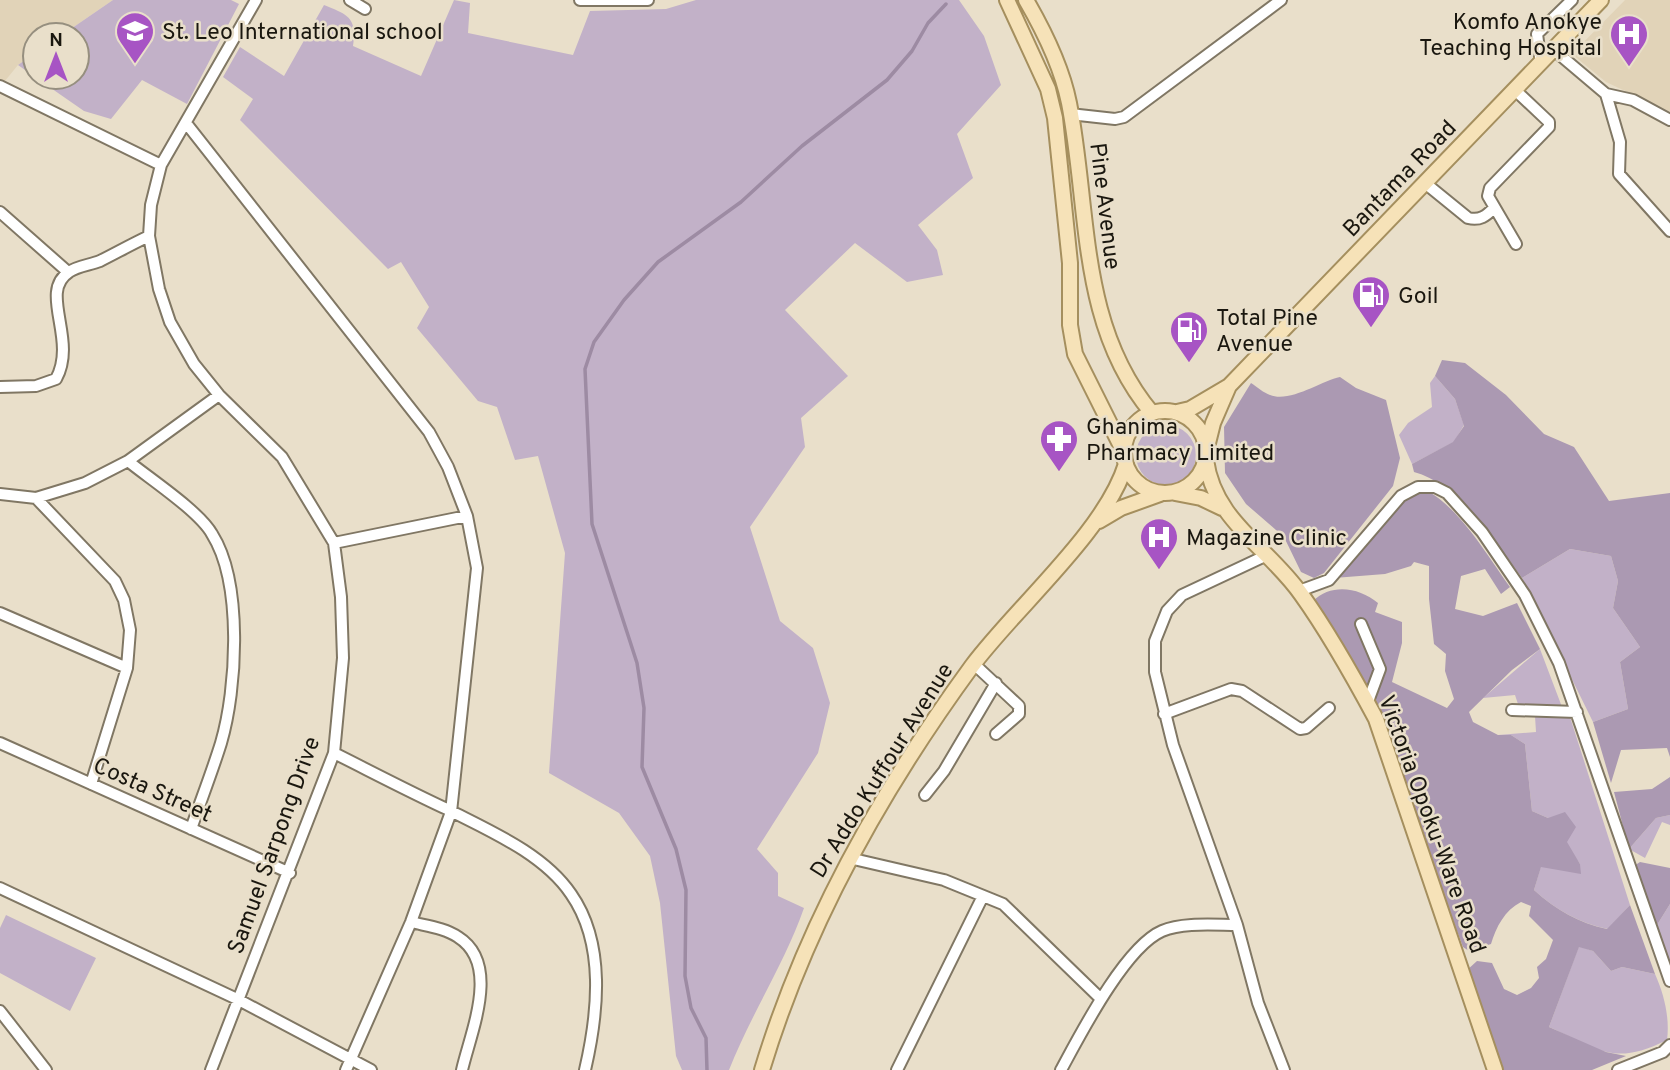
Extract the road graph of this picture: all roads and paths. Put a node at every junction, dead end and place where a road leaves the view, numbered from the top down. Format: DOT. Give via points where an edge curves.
graph roads {
  1 [pos="256,0"];
  2 [pos="350,0"];
  3 [pos="580,0"];
  4 [pos="648,0"];
  5 [pos="1007,0"];
  6 [pos="1026,0"];
  7 [pos="1281,0"];
  8 [pos="1572,0"];
  9 [pos="1601,0"];
  10 [pos="365,9"];
  11 [pos="1554,50"];
  12 [pos="1541,64"];
  13 [pos="0,86"];
  14 [pos="1515,90"];
  15 [pos="1606,94"];
  16 [pos="1070,114"];
  17 [pos="1669,117"];
  18 [pos="187,123"];
  19 [pos="161,165"];
  20 [pos="1425,183"];
  21 [pos="1494,208"];
  22 [pos="0,212"];
  23 [pos="1670,231"];
  24 [pos="149,236"];
  25 [pos="1517,244"];
  26 [pos="68,272"];
  27 [pos="1229,386"];
  28 [pos="0,387"];
  29 [pos="219,395"];
  30 [pos="1177,412"];
  31 [pos="1152,413"];
  32 [pos="1207,454"];
  33 [pos="1125,458"];
  34 [pos="128,461"];
  35 [pos="1168,493"];
  36 [pos="0,494"];
  37 [pos="36,498"];
  38 [pos="1223,509"];
  39 [pos="467,516"];
  40 [pos="1092,526"];
  41 [pos="334,542"];
  42 [pos="1265,556"];
  43 [pos="1299,592"];
  44 [pos="0,614"];
  45 [pos="1361,624"];
  46 [pos="974,664"];
  47 [pos="127,668"];
  48 [pos="996,683"];
  49 [pos="1367,704"];
  50 [pos="1329,708"];
  51 [pos="1512,710"];
  52 [pos="1577,712"];
  53 [pos="1164,714"];
  54 [pos="996,734"];
  55 [pos="0,743"];
  56 [pos="334,753"];
  57 [pos="91,783"];
  58 [pos="925,795"];
  59 [pos="451,811"];
  60 [pos="191,829"];
  61 [pos="849,858"];
  62 [pos="290,873"];
  63 [pos="0,888"];
  64 [pos="983,896"];
  65 [pos="411,922"];
  66 [pos="1237,925"];
  67 [pos="1670,981"];
  68 [pos="1100,998"];
  69 [pos="237,999"];
  70 [pos="0,1011"];
  71 [pos="1670,1045"];
  72 [pos="348,1065"];
  73 [pos="46,1070"];
  74 [pos="211,1070"];
  75 [pos="371,1070"];
  76 [pos="461,1070"];
  77 [pos="585,1070"];
  78 [pos="762,1070"];
  79 [pos="897,1070"];
  80 [pos="1061,1070"];
  81 [pos="1284,1070"];
  82 [pos="1495,1070"];
  83 [pos="1618,1070"];
  1 -- 18 [label="street, Samuel Sarpong Drive"];
  2 -- 10 [label="street"];
  3 -- 4 [label="street"];
  5 -- 33 [label="main road" via="1048,89 1055,118 1075,354"];
  6 -- 16 [label="main road, Pine Avenue" via="1061,78"];
  7 -- 16 [label="street" via="1124,117"];
  8 -- 12 [label="street" via="1536,34"];
  9 -- 11 [label="main road, Bantama Road"];
  11 -- 12 [label="main road, Bantama Road"];
  11 -- 15 [label="street"];
  12 -- 14 [label="main road, Bantama Road"];
  13 -- 19 [label="street"];
  14 -- 20 [label="main road, Bantama Road"];
  14 -- 21 [label="street" via="1549,127 1490,188 1488,196"];
  15 -- 17 [label="street" via="1633,100"];
  15 -- 23 [label="street" via="1620,142 1619,174"];
  16 -- 31 [label="main road, Pine Avenue" via="1098,308 1126,377"];
  18 -- 19 [label="street, Samuel Sarpong Drive"];
  18 -- 39 [label="street" via="429,432"];
  19 -- 24 [label="street, Samuel Sarpong Drive"];
  20 -- 21 [label="street" via="1468,218 1486,217"];
  20 -- 27 [label="main road, Bantama Road"];
  21 -- 25 [label="street"];
  22 -- 26 [label="street"];
  24 -- 26 [label="street"];
  24 -- 29 [label="street, Samuel Sarpong Drive" via="170,322"];
  26 -- 28 [label="street" via="55,290 65,347 56,379 36,386"];
  27 -- 30 [label="main road"];
  27 -- 32 [label="main road" via="1213,423"];
  29 -- 34 [label="street"];
  29 -- 41 [label="street, Samuel Sarpong Drive" via="282,457"];
  30 -- 31 [label="main road"];
  30 -- 32 [label="main road" via="1200,428"];
  31 -- 33 [label="main road" via="1126,437"];
  32 -- 35 [label="main road" via="1198,479"];
  32 -- 38 [label="main road" via="1212,488"];
  33 -- 35 [label="main road" via="1132,477 1142,486"];
  33 -- 40 [label="main road" via="1114,494"];
  34 -- 37 [label="street" via="85,483"];
  34 -- 60 [label="street" via="211,531 228,579 232,622 228,705 222,741"];
  35 -- 38 [label="main road" via="1201,498"];
  35 -- 40 [label="main road" via="1121,508"];
  36 -- 37 [label="street"];
  37 -- 47 [label="street" via="121,592 130,630"];
  38 -- 42 [label="main road, Victoria Opoku-Ware Road"];
  39 -- 41 [label="street"];
  39 -- 59 [label="street" via="477,568"];
  40 -- 46 [label="main road, Dr Addo Kuffour Avenue"];
  41 -- 56 [label="street, Samuel Sarpong Drive" via="343,658"];
  42 -- 43 [label="main road, Victoria Opoku-Ware Road"];
  42 -- 53 [label="street" via="1182,595 1167,611 1155,641 1155,672"];
  43 -- 49 [label="main road, Victoria Opoku-Ware Road"];
  43 -- 52 [label="street" via="1329,580 1401,496 1418,487 1435,487 1447,493 1482,532 1525,595"];
  44 -- 47 [label="street"];
  45 -- 49 [label="street" via="1380,669"];
  46 -- 48 [label="street"];
  46 -- 61 [label="main road, Dr Addo Kuffour Avenue"];
  47 -- 57 [label="street"];
  48 -- 54 [label="street" via="1019,706 1019,714"];
  48 -- 58 [label="street"];
  49 -- 82 [label="main road, Victoria Opoku-Ware Road" via="1376,719"];
  50 -- 53 [label="street" via="1300,729 1242,691 1231,689"];
  51 -- 52 [label="street"];
  52 -- 67 [label="street"];
  53 -- 66 [label="street"];
  55 -- 57 [label="street, Costa Street"];
  56 -- 59 [label="street"];
  56 -- 62 [label="street, Samuel Sarpong Drive"];
  57 -- 60 [label="street, Costa Street"];
  59 -- 65 [label="street"];
  59 -- 77 [label="street" via="531,855 571,893 590,933 596,972 594,1029"];
  60 -- 62 [label="street, Costa Street"];
  61 -- 64 [label="street" via="944,880"];
  61 -- 78 [label="main road, Dr Addo Kuffour Avenue" via="798,968"];
  62 -- 69 [label="street, Samuel Sarpong Drive"];
  63 -- 69 [label="street"];
  64 -- 68 [label="street" via="1003,904"];
  64 -- 79 [label="street"];
  65 -- 72 [label="street"];
  65 -- 76 [label="street" via="460,938 474,951 480,968 481,988"];
  66 -- 68 [label="street" via="1162,931 1145,943"];
  66 -- 81 [label="street" via="1258,1003"];
  68 -- 80 [label="street"];
  69 -- 72 [label="street"];
  69 -- 74 [label="street, Samuel Sarpong Drive"];
  70 -- 73 [label="street"];
  71 -- 83 [label="street"];
  72 -- 75 [label="street"];
}
